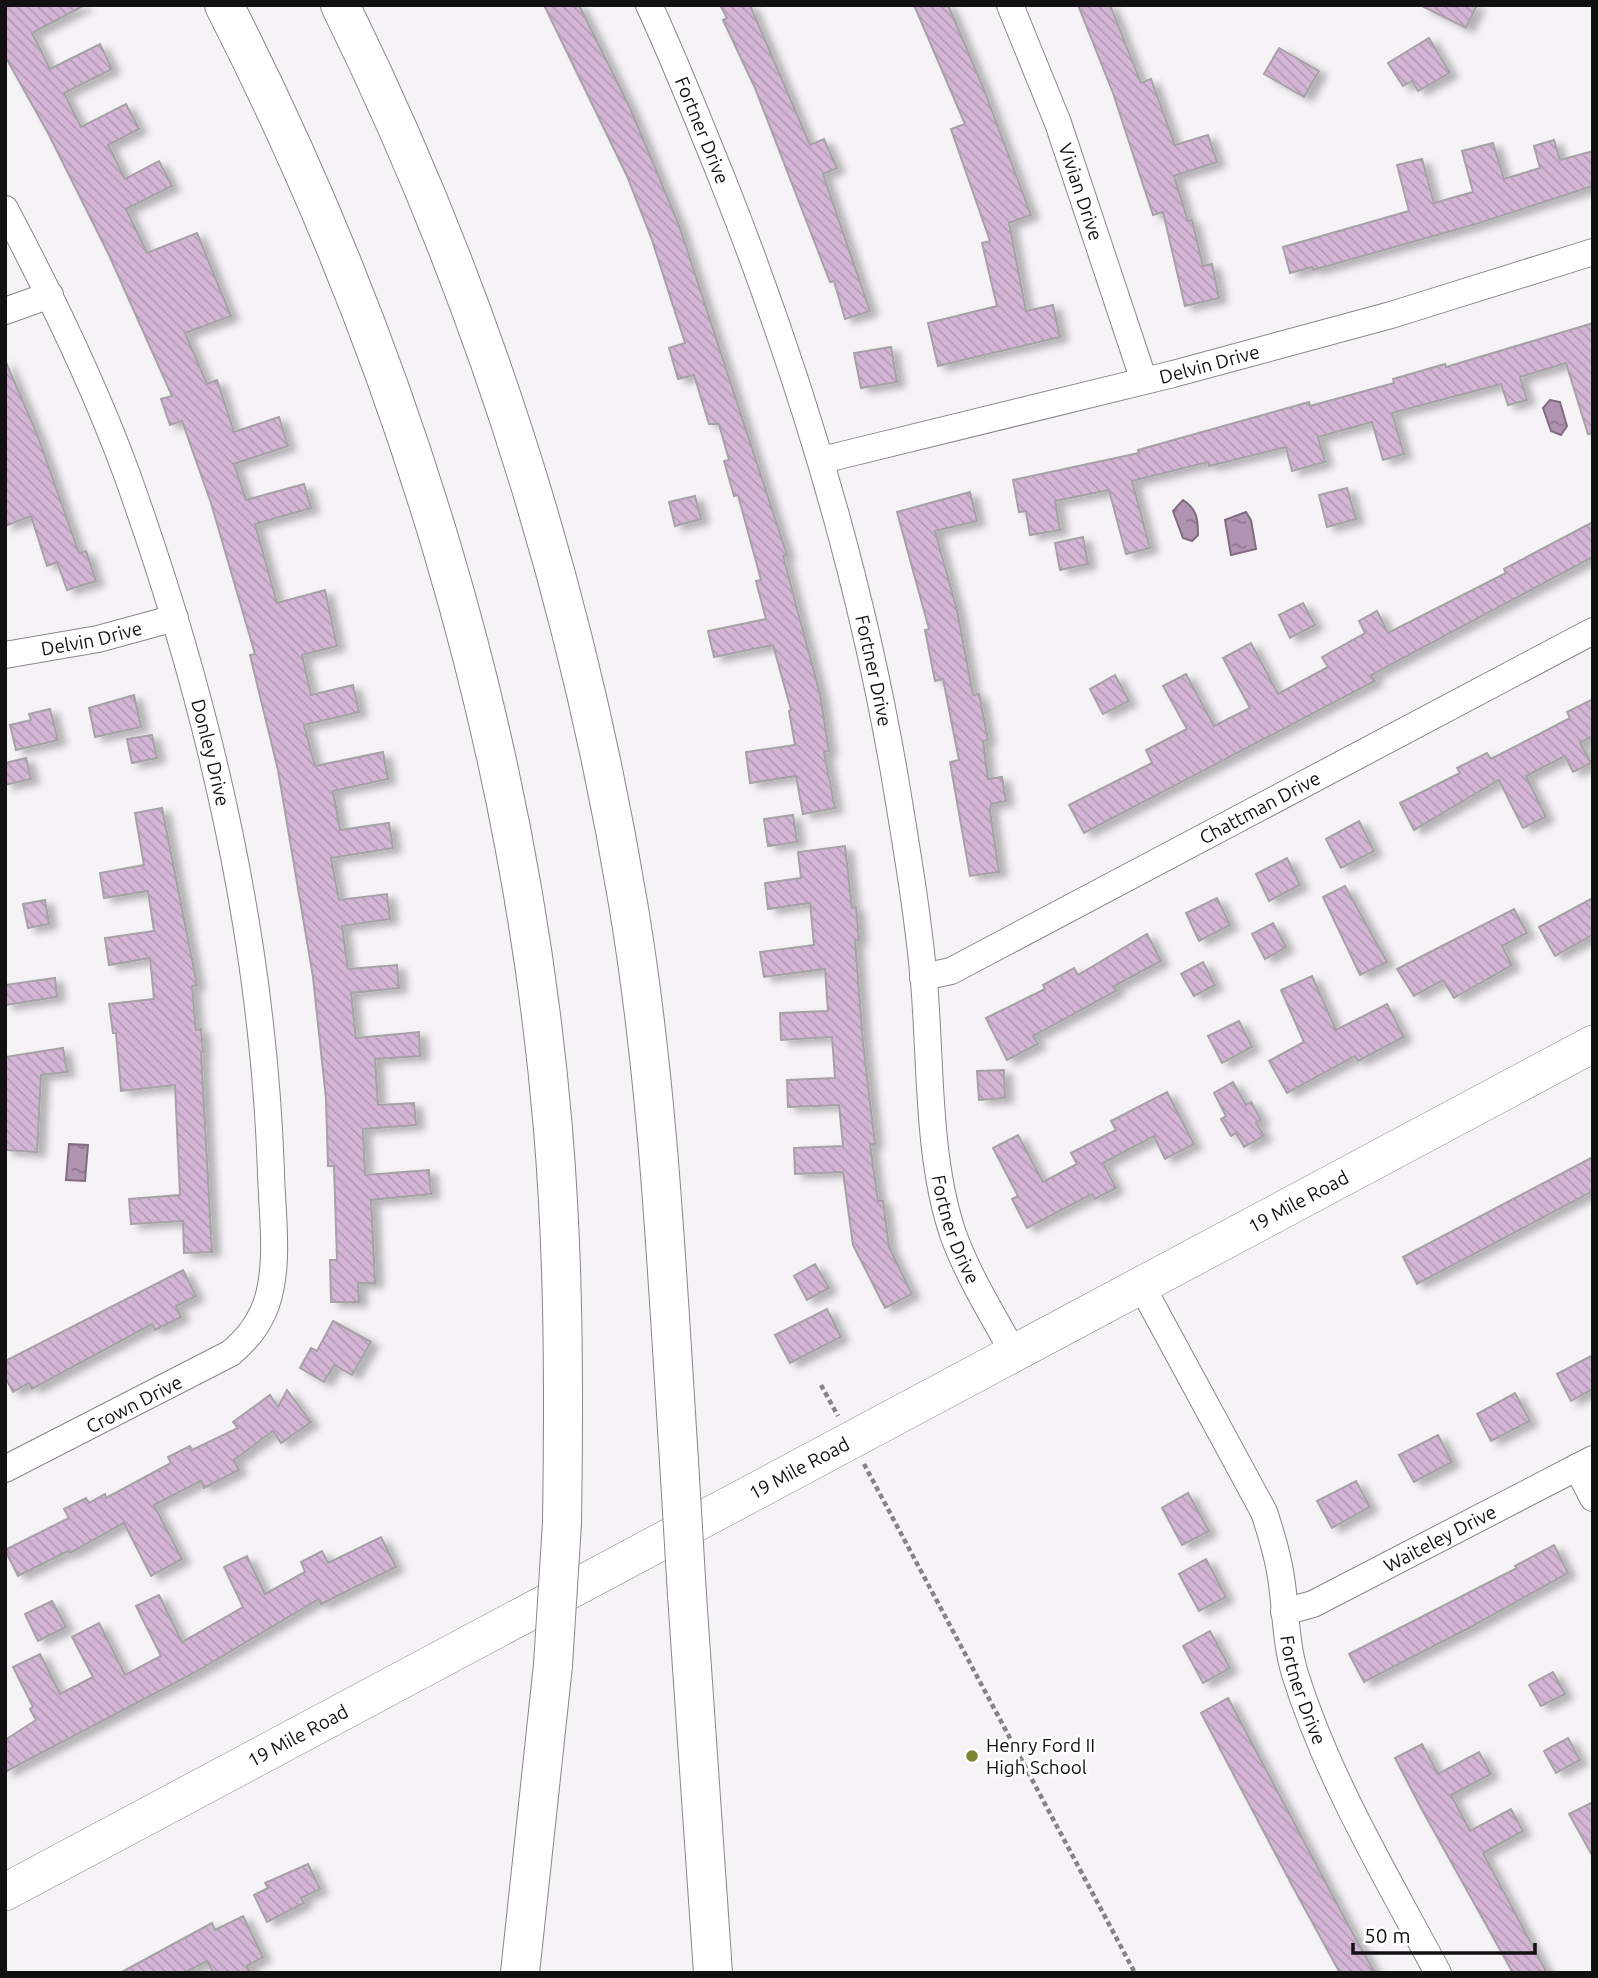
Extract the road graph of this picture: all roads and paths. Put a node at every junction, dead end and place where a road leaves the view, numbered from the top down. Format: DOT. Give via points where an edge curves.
graph roads {
  1 [pos="224,5"];
  2 [pos="340,5"];
  3 [pos="649,5"];
  4 [pos="1010,5"];
  5 [pos="5,209"];
  6 [pos="1593,252"];
  7 [pos="50,295"];
  8 [pos="5,311"];
  9 [pos="1144,382"];
  10 [pos="822,460"];
  11 [pos="175,618"];
  12 [pos="1593,631"];
  13 [pos="5,655"];
  14 [pos="923,977"];
  15 [pos="1593,1044"];
  16 [pos="1141,1285"];
  17 [pos="255,1329"];
  18 [pos="1014,1354"];
  19 [pos="821,1385"];
  20 [pos="845,1428"];
  21 [pos="863,1462"];
  22 [pos="1585,1463"];
  23 [pos="5,1469"];
  24 [pos="1593,1498"];
  25 [pos="1284,1612"];
  26 [pos="5,1892"];
  27 [pos="520,1973"];
  28 [pos="713,1973"];
  29 [pos="1135,1973"];
  30 [pos="1438,1973"];
  1 -- 27 [label="highway, bridge" via="300,161 380,358 439,537 484,712 538,994 553,1127 564,1348 562,1523 553,1665"];
  2 -- 28 [label="highway, bridge" via="411,157 472,312 532,488 574,641 612,813 643,1004 654,1108"];
  3 -- 10 [label="street, Fortner Drive" via="764,284"];
  4 -- 9 [label="street, Vivian Drive" via="1058,122"];
  5 -- 7 [label="street, Donley Drive"];
  6 -- 9 [label="street, Delvin Drive"];
  7 -- 8 [label="street"];
  7 -- 11 [label="street, Donley Drive" via="125,469"];
  9 -- 10 [label="street, Delvin Drive"];
  10 -- 14 [label="street, Fortner Drive" via="868,638 895,779"];
  11 -- 13 [label="street, Delvin Drive" via="97,639"];
  11 -- 17 [label="street, Donley Drive" via="229,832 260,1030 270,1147 273,1272 267,1303"];
  12 -- 14 [label="street, Chattman Drive" via="951,971"];
  14 -- 18 [label="street, Fortner Drive" via="937,1163 945,1205 964,1263"];
  15 -- 16 [label="street, 19 Mile Road"];
  16 -- 18 [label="street, 19 Mile Road"];
  16 -- 25 [label="street, Fortner Drive" via="1264,1512 1275,1544"];
  17 -- 23 [label="street, Crown Drive" via="216,1363"];
  18 -- 26 [label="street, 19 Mile Road"];
  19 -- 20 [label="path"];
  21 -- 29 [label="path"];
  22 -- 24 [label="street"];
  22 -- 25 [label="street, Waiteley Drive" via="1313,1604"];
  25 -- 30 [label="street, Fortner Drive" via="1294,1670 1327,1761"];
}
